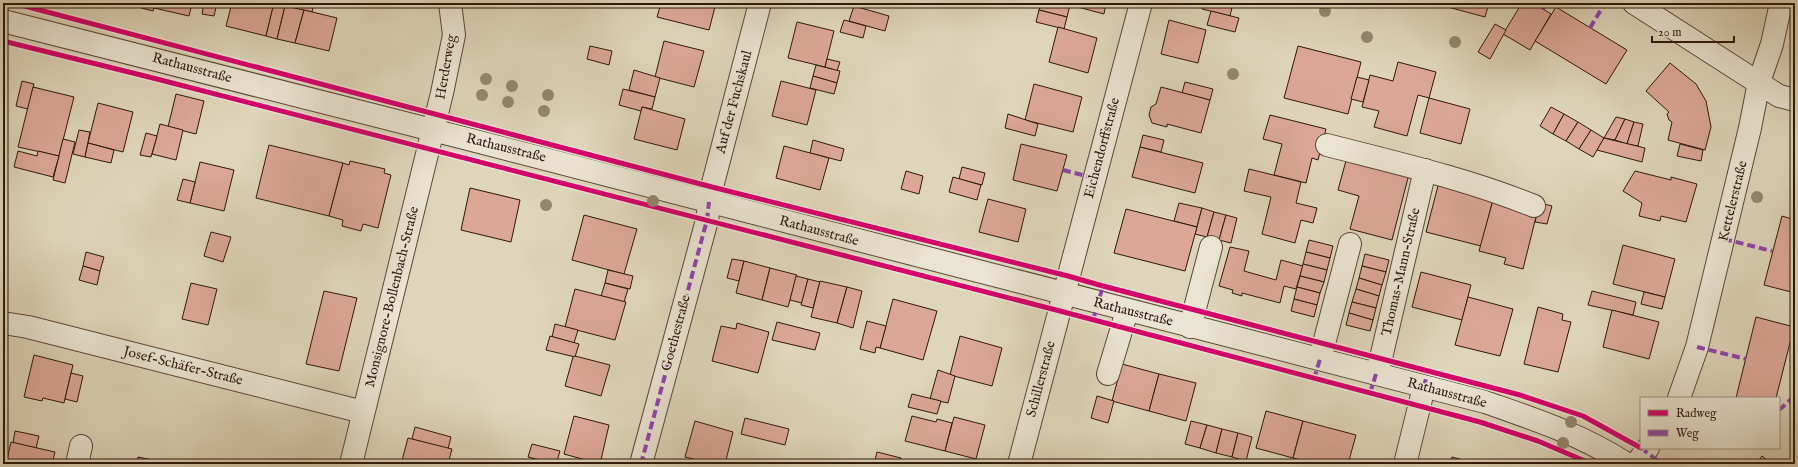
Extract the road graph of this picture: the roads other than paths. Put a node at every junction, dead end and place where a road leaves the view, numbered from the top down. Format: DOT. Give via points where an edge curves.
graph roads {
  1 [pos="450,3"];
  2 [pos="760,3"];
  3 [pos="1141,3"];
  4 [pos="1634,3"];
  5 [pos="1781,3"];
  6 [pos="3,21"];
  7 [pos="1759,82"];
  8 [pos="1795,100"];
  9 [pos="432,130"];
  10 [pos="1327,146"];
  11 [pos="1425,170"];
  12 [pos="709,202"];
  13 [pos="1534,206"];
  14 [pos="1350,244"];
  15 [pos="1211,247"];
  16 [pos="1064,294"];
  17 [pos="1127,311"];
  18 [pos="3,323"];
  19 [pos="1190,327"];
  20 [pos="1320,360"];
  21 [pos="1108,374"];
  22 [pos="1376,374"];
  23 [pos="1424,387"];
  24 [pos="1679,397"];
  25 [pos="362,412"];
  26 [pos="1647,449"];
  27 [pos="351,464"];
  28 [pos="641,464"];
  29 [pos="1019,464"];
  30 [pos="1405,464"];
  31 [pos="1627,464"];
  32 [pos="1636,464"];
  1 -- 9 [label="street, Herderweg" via="454,35"];
  2 -- 12 [label="street, Auf der Fuchskaul"];
  3 -- 16 [label="street, Eichendorffstraße"];
  4 -- 7 [label="street"];
  5 -- 7 [label="street, Kettelerstraße" via="1772,44"];
  6 -- 9 [label="street, Rathausstraße"];
  7 -- 8 [label="street" via="1779,96"];
  7 -- 24 [label="street, Kettelerstraße" via="1697,347"];
  9 -- 12 [label="street, Rathausstraße"];
  9 -- 25 [label="street, Monsignore-Bollenbach-Straße" via="404,253"];
  10 -- 11 [label="street"];
  11 -- 13 [label="street" via="1495,191"];
  11 -- 22 [label="street, Thomas-Mann-Straße"];
  12 -- 16 [label="street, Rathausstraße"];
  12 -- 28 [label="street, Goethestraße" via="707,220"];
  14 -- 20 [label="street"];
  15 -- 19 [label="street"];
  16 -- 17 [label="street, Rathausstraße"];
  16 -- 29 [label="street, Schillerstraße"];
  17 -- 19 [label="street, Rathausstraße"];
  17 -- 21 [label="street"];
  18 -- 25 [label="street, Josef-Schäfer-Straße" via="28,327"];
  19 -- 20 [label="street, Rathausstraße"];
  20 -- 22 [label="street, Rathausstraße"];
  22 -- 23 [label="street, Rathausstraße"];
  23 -- 30 [label="street"];
  23 -- 31 [label="street, Rathausstraße" via="1485,402 1542,422 1600,447"];
  25 -- 27 [label="street, Monsignore-Bollenbach-Straße"];
  26 -- 32 [label="street"];
}
